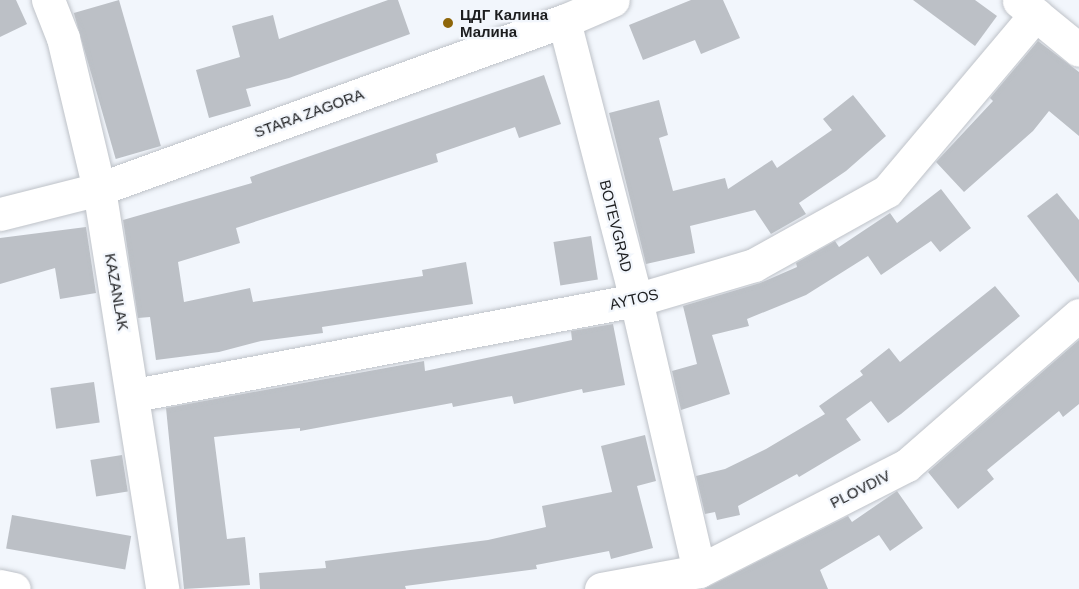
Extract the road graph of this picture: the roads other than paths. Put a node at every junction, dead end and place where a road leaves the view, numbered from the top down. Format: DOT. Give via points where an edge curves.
graph roads {
  1 [pos="48,0"];
  2 [pos="613,0"];
  3 [pos="1026,7"];
  4 [pos="564,21"];
  5 [pos="1079,50"];
  6 [pos="99,189"];
  7 [pos="0,214"];
  8 [pos="636,300"];
  9 [pos="1079,315"];
  10 [pos="135,395"];
  11 [pos="699,571"];
  12 [pos="0,586"];
  13 [pos="14,589"];
  14 [pos="162,589"];
  15 [pos="601,589"];
  1 -- 6 [label="street, KAZANLAK" via="63,38"];
  2 -- 4 [label="street, STARA ZAGORA"];
  3 -- 5 [label="street"];
  3 -- 8 [label="street, AYTOS" via="887,191 754,265"];
  4 -- 6 [label="street, STARA ZAGORA"];
  4 -- 8 [label="street, BOTEVGRAD"];
  6 -- 7 [label="street, STARA ZAGORA"];
  6 -- 10 [label="street, KAZANLAK"];
  8 -- 10 [label="street, AYTOS"];
  8 -- 11 [label="street, BOTEVGRAD"];
  9 -- 11 [label="street, PLOVDIV" via="908,465"];
  10 -- 14 [label="street, KAZANLAK"];
  11 -- 15 [label="street, PLOVDIV"];
  12 -- 13 [label="street"];
}
